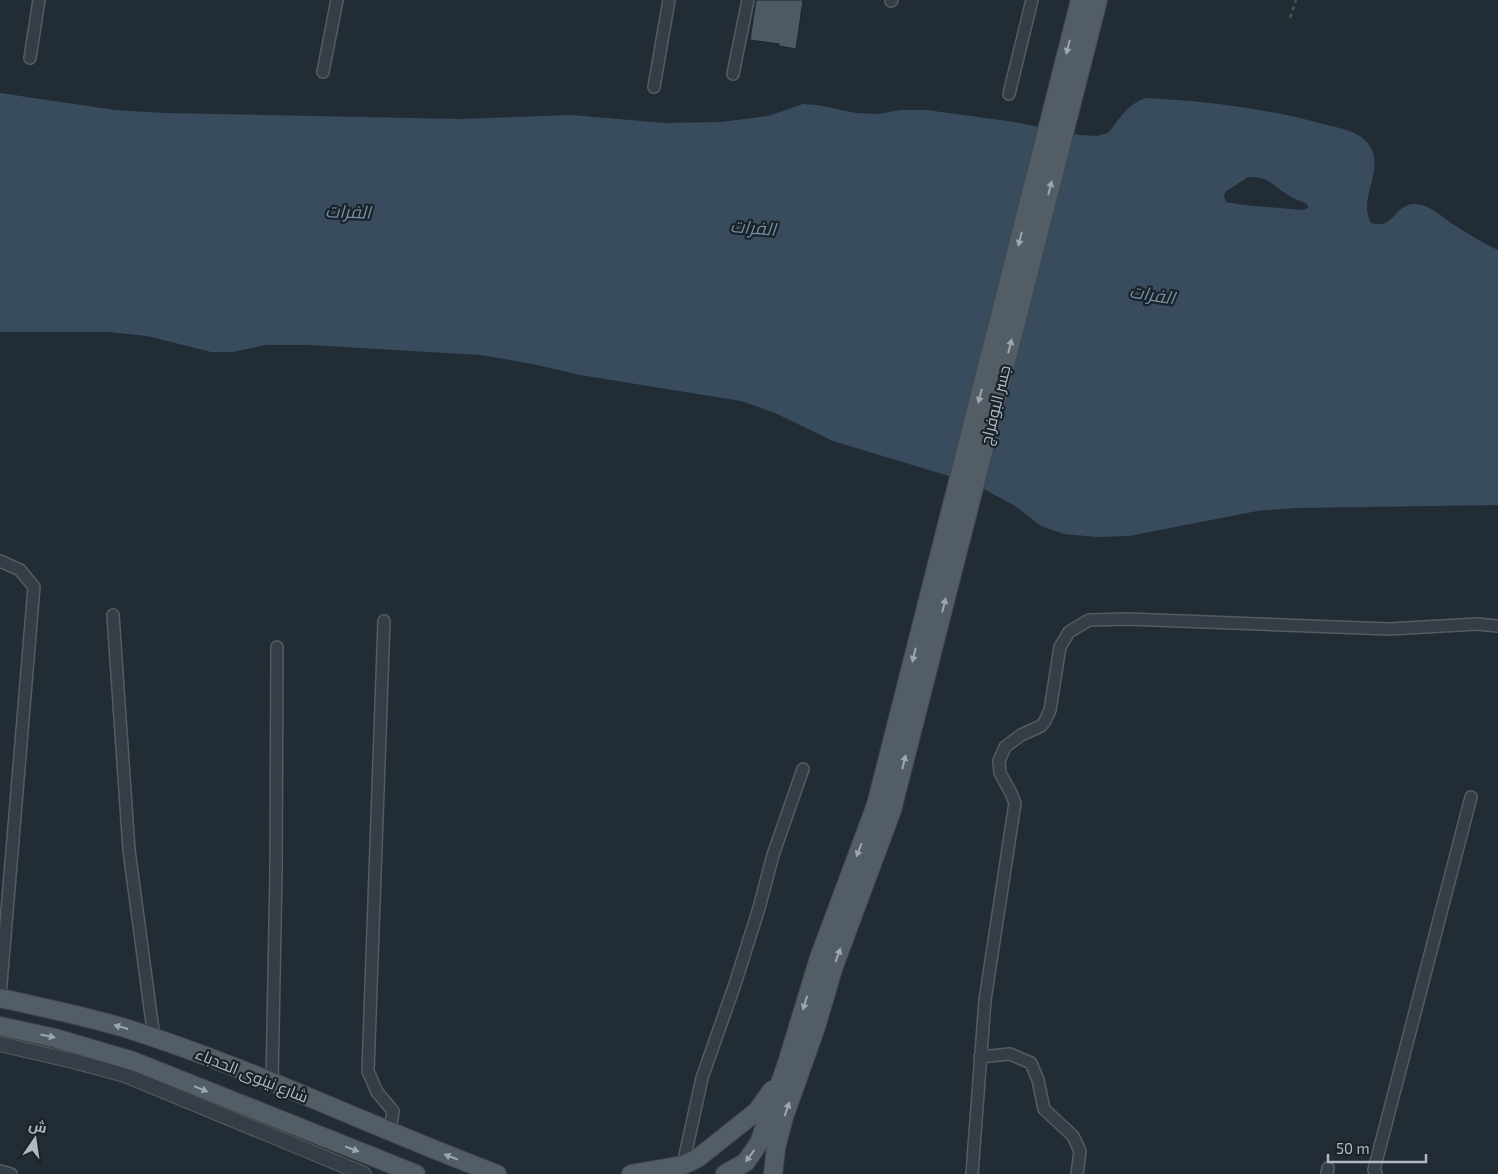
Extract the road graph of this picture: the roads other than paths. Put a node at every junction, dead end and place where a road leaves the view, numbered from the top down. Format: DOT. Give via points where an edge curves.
graph roads {
  1 [pos="39,0"];
  2 [pos="337,0"];
  3 [pos="669,0"];
  4 [pos="748,0"];
  5 [pos="1032,0"];
  6 [pos="1080,0"];
  7 [pos="1098,0"];
  8 [pos="30,58"];
  9 [pos="323,72"];
  10 [pos="734,74"];
  11 [pos="654,87"];
  12 [pos="1009,94"];
  13 [pos="0,560"];
  14 [pos="113,615"];
  15 [pos="384,621"];
  16 [pos="1498,626"];
  17 [pos="277,647"];
  18 [pos="803,769"];
  19 [pos="1471,797"];
  20 [pos="884,807"];
  21 [pos="0,997"];
  22 [pos="0,1026"];
  23 [pos="154,1038"];
  24 [pos="0,1044"];
  25 [pos="980,1057"];
  26 [pos="783,1076"];
  27 [pos="272,1082"];
  28 [pos="390,1131"];
  29 [pos="683,1165"];
  30 [pos="0,1171"];
  31 [pos="11,1174"];
  32 [pos="364,1174"];
  33 [pos="416,1174"];
  34 [pos="496,1174"];
  35 [pos="631,1174"];
  36 [pos="725,1174"];
  37 [pos="773,1174"];
  38 [pos="972,1174"];
  39 [pos="1076,1174"];
  40 [pos="1376,1174"];
  1 -- 8 [label="street"];
  2 -- 9 [label="street"];
  3 -- 11 [label="street"];
  4 -- 10 [label="street"];
  5 -- 12 [label="street"];
  6 -- 20 [label="main road, جسر البوفراج, one-way"];
  20 -- 7 [label="main road, جسر البوفراج, one-way"];
  13 -- 21 [label="street" via="20,570 34,587"];
  14 -- 23 [label="street" via="129,850"];
  15 -- 28 [label="street" via="368,1071 377,1092 393,1111"];
  16 -- 25 [label="street" via="1477,624 1389,630 1128,619 1089,620 1069,632 1060,647 1050,710 1045,721 1005,747 998,761 1014,803 984,1000"];
  17 -- 27 [label="street"];
  18 -- 29 [label="street" via="702,1078"];
  19 -- 40 [label="street" via="1374,1170"];
  20 -- 26 [label="main road, one-way" via="819,958"];
  37 -- 20 [label="main road, one-way" via="784,1117 815,1030"];
  23 -- 21 [label="main road, شارع نينوى الحدباء, one-way"];
  22 -- 33 [label="main road, شارع نينوى الحدباء, one-way" via="133,1061"];
  23 -- 27 [label="main road, شارع نينوى الحدباء"];
  24 -- 32 [label="street" via="125,1076"];
  25 -- 38 [label="street"];
  25 -- 39 [label="street" via="1010,1054 1031,1063 1044,1109 1073,1136 1080,1151"];
  26 -- 29 [label="main road" via="757,1111 698,1158"];
  26 -- 36 [label="main road, one-way" via="759,1142 746,1162"];
  27 -- 28 [label="main road, شارع نينوى الحدباء"];
  34 -- 28 [label="main road, شارع نينوى الحدباء, one-way"];
  29 -- 35 [label="main road"];
  30 -- 31 [label="street"];
}
